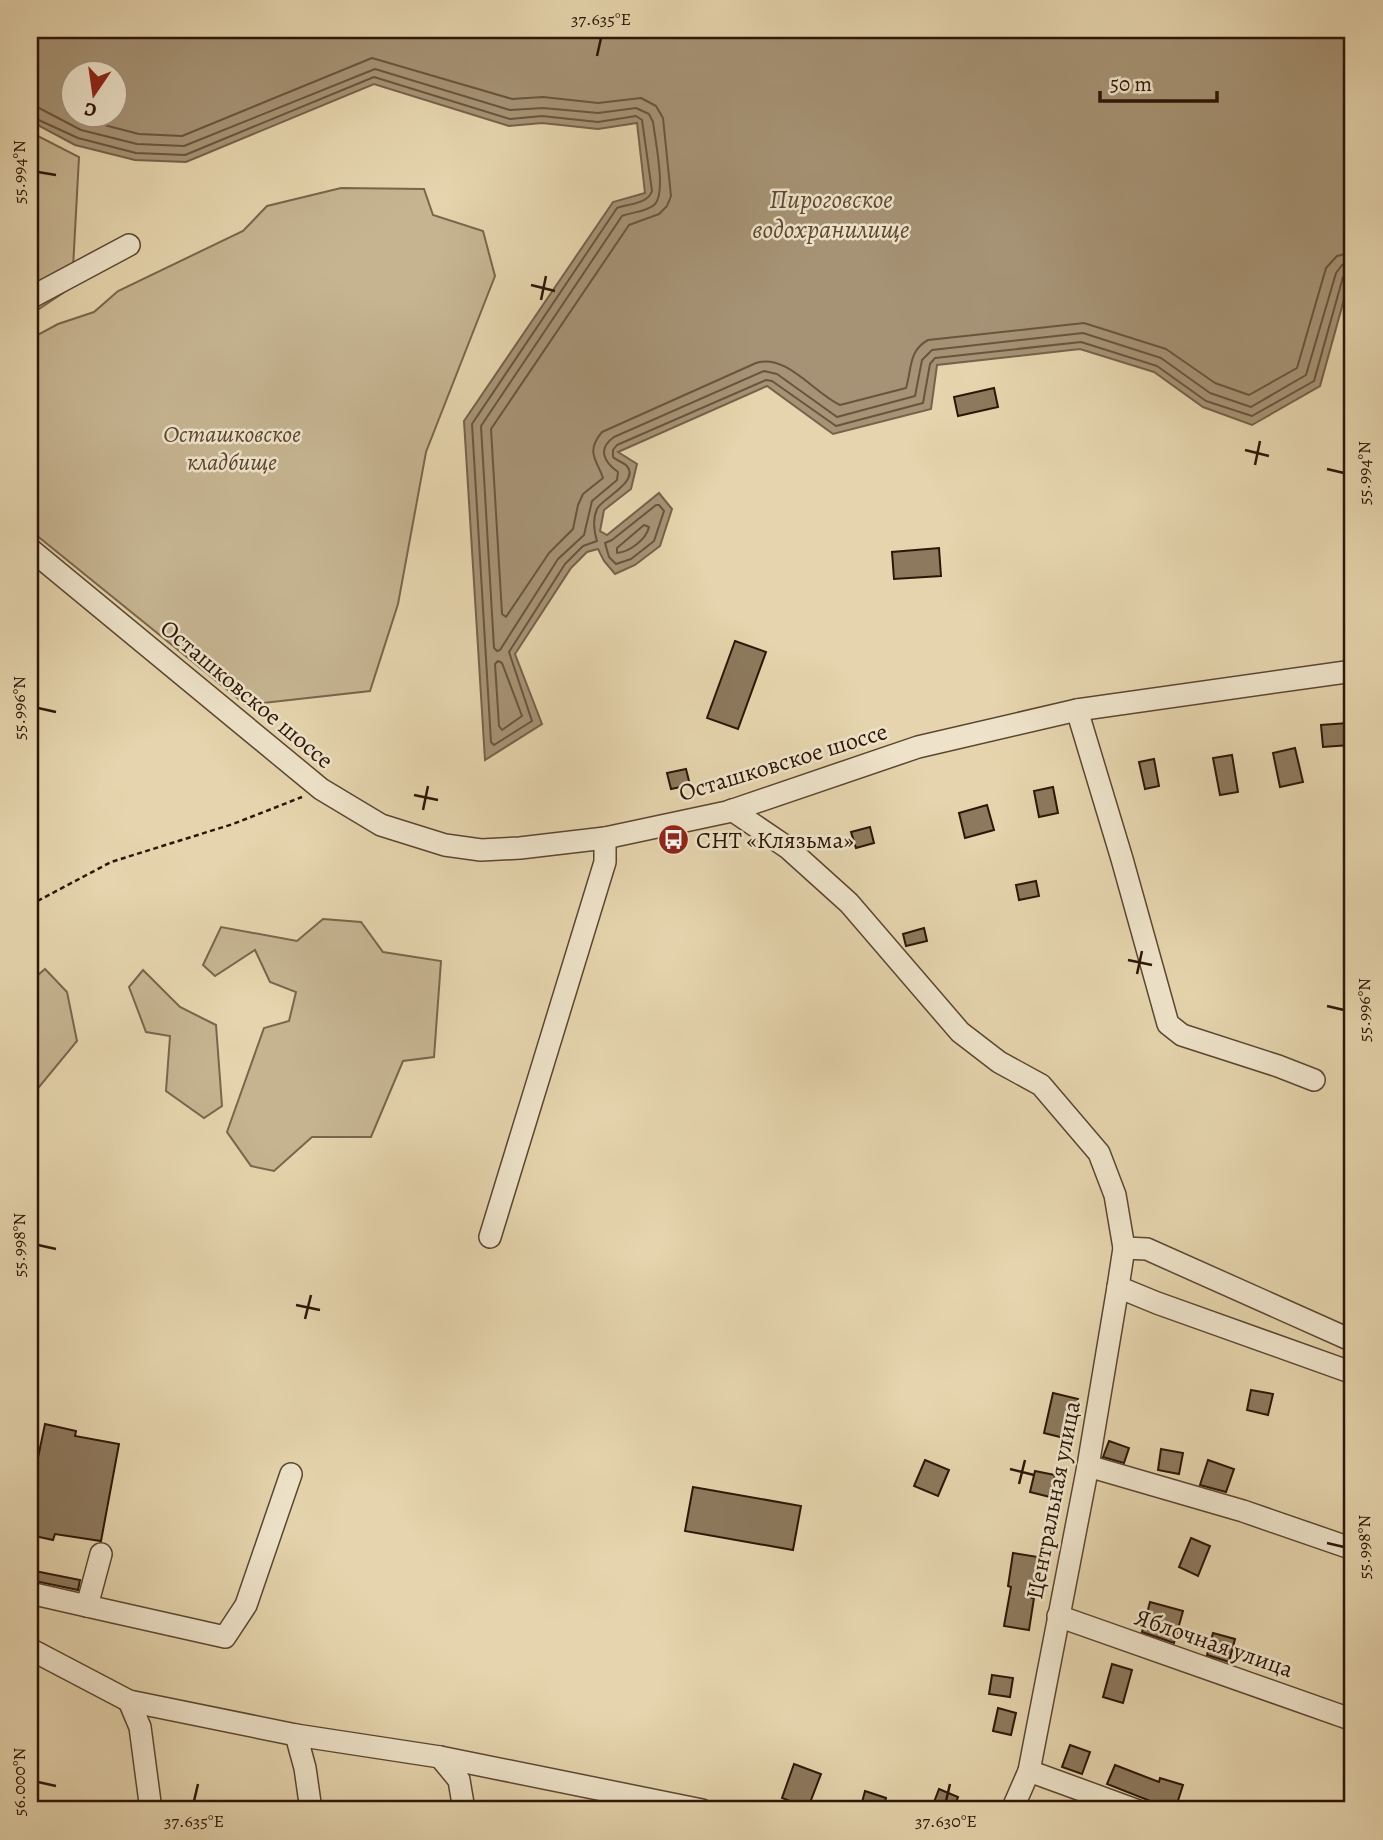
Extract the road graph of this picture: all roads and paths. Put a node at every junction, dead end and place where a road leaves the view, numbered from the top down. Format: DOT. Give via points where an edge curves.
graph roads {
  1 [pos="129,245"];
  2 [pos="30,298"];
  3 [pos="30,549"];
  4 [pos="1353,671"];
  5 [pos="1077,710"];
  6 [pos="321,789"];
  7 [pos="732,810"];
  8 [pos="605,838"];
  9 [pos="30,905"];
  10 [pos="1314,1080"];
  11 [pos="490,1237"];
  12 [pos="1124,1248"];
  13 [pos="1118,1287"];
  14 [pos="1353,1341"];
  15 [pos="1353,1373"];
  16 [pos="1088,1466"];
  17 [pos="291,1474"];
  18 [pos="1353,1549"];
  19 [pos="101,1554"];
  20 [pos="30,1594"];
  21 [pos="87,1606"];
  22 [pos="1058,1616"];
  23 [pos="30,1649"];
  24 [pos="129,1701"];
  25 [pos="1353,1720"];
  26 [pos="296,1735"];
  27 [pos="440,1757"];
  28 [pos="1029,1771"];
  29 [pos="612,1791"];
  30 [pos="151,1810"];
  31 [pos="311,1810"];
  32 [pos="464,1810"];
  33 [pos="622,1810"];
  34 [pos="702,1810"];
  35 [pos="1012,1810"];
  36 [pos="1136,1810"];
  1 -- 2 [label="street"];
  3 -- 6 [label="street, Осташковское шоссе"];
  4 -- 5 [label="street, Осташковское шоссе"];
  5 -- 7 [label="street, Осташковское шоссе" via="918,747"];
  5 -- 10 [label="street" via="1168,1024 1182,1035"];
  6 -- 8 [label="street, Осташковское шоссе" via="381,825 445,845 481,850"];
  6 -- 9 [label="path" via="233,824 111,862"];
  7 -- 8 [label="street, Осташковское шоссе"];
  7 -- 12 [label="street, Центральная улица" via="788,848 849,903 960,1032 999,1062 1041,1085 1099,1153 1115,1195"];
  8 -- 11 [label="street" via="605,862"];
  12 -- 13 [label="street, Центральная улица"];
  12 -- 14 [label="street" via="1147,1249"];
  13 -- 15 [label="street"];
  13 -- 16 [label="street, Центральная улица"];
  16 -- 18 [label="street"];
  16 -- 22 [label="street, Центральная улица"];
  17 -- 21 [label="street" via="246,1605 226,1637"];
  19 -- 21 [label="street"];
  20 -- 21 [label="street"];
  22 -- 25 [label="street, Яблочная улица"];
  22 -- 28 [label="street, Центральная улица"];
  23 -- 24 [label="street"];
  24 -- 26 [label="street"];
  24 -- 30 [label="street" via="140,1727"];
  26 -- 27 [label="street"];
  26 -- 31 [label="street"];
  27 -- 29 [label="street"];
  27 -- 32 [label="street" via="459,1780"];
  28 -- 35 [label="street, Центральная улица"];
  28 -- 36 [label="street"];
  29 -- 33 [label="street"];
  29 -- 34 [label="street"];
}
